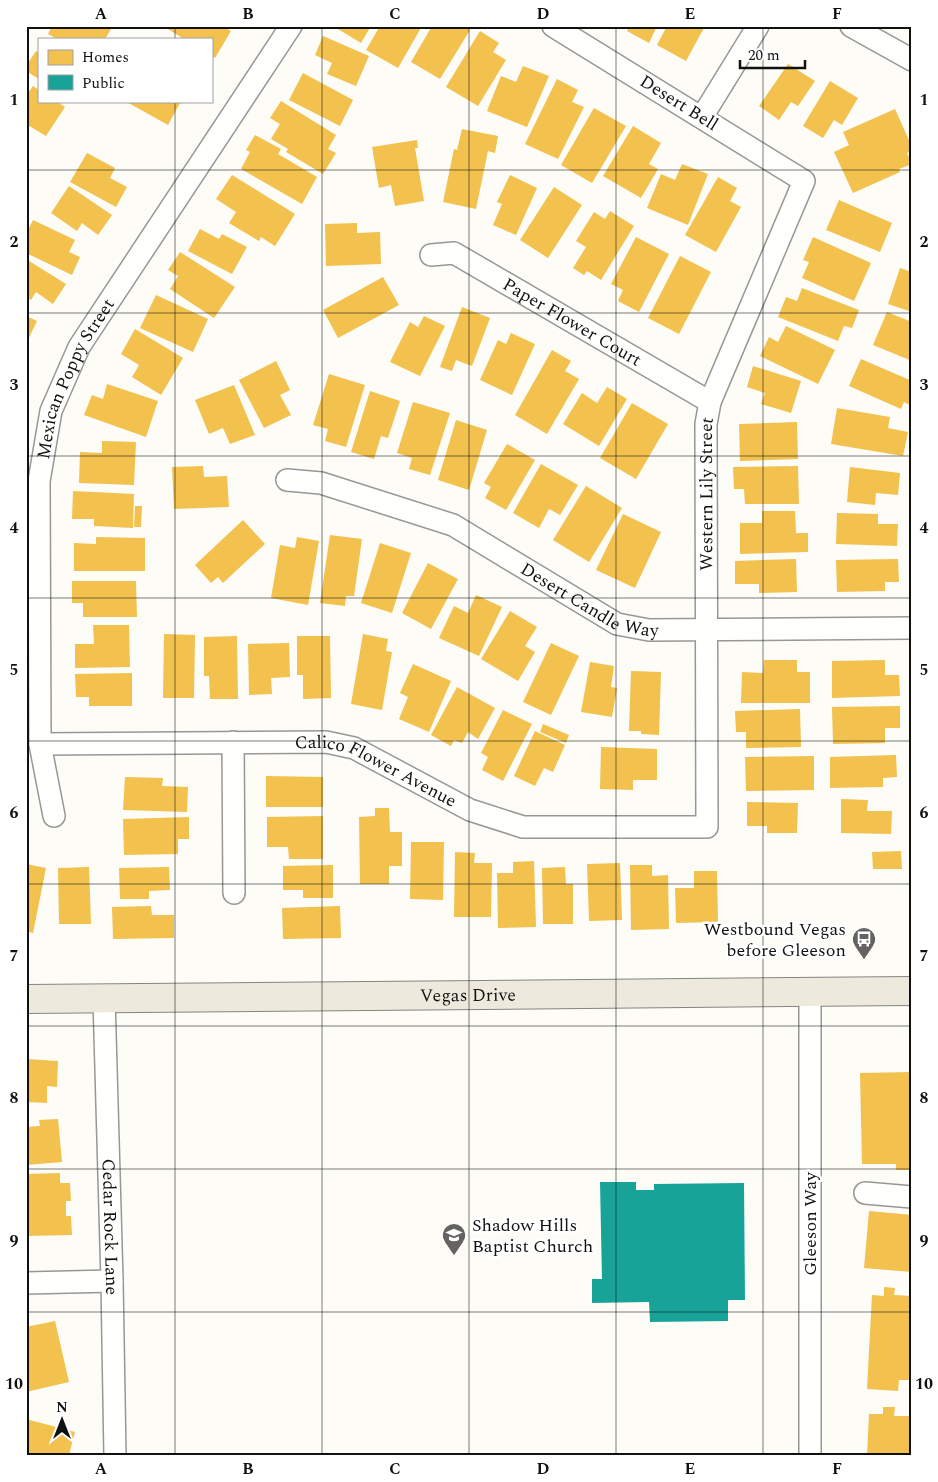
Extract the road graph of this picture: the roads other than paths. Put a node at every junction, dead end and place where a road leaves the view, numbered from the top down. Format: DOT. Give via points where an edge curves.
graph roads {
  1 [pos="291,26"];
  2 [pos="554,26"];
  3 [pos="758,26"];
  4 [pos="851,26"];
  5 [pos="912,60"];
  6 [pos="702,117"];
  7 [pos="804,181"];
  8 [pos="431,255"];
  9 [pos="710,402"];
  10 [pos="287,480"];
  11 [pos="912,628"];
  12 [pos="706,630"];
  13 [pos="33,648"];
  14 [pos="233,742"];
  15 [pos="40,744"];
  16 [pos="54,816"];
  17 [pos="707,827"];
  18 [pos="234,893"];
  19 [pos="912,991"];
  20 [pos="810,992"];
  21 [pos="26,998"];
  22 [pos="104,998"];
  23 [pos="865,1193"];
  24 [pos="912,1197"];
  25 [pos="112,1281"];
  26 [pos="26,1283"];
  27 [pos="115,1456"];
  28 [pos="810,1456"];
  1 -- 13 [label="street, Mexican Poppy Street" via="79,347 52,412 39,481"];
  2 -- 6 [label="street, Desert Bell"];
  3 -- 6 [label="street"];
  4 -- 5 [label="street"];
  6 -- 7 [label="street, Desert Bell"];
  7 -- 9 [label="street, Western Lily Street"];
  8 -- 9 [label="street, Paper Flower Court" via="454,253"];
  9 -- 12 [label="street, Western Lily Street" via="706,424"];
  10 -- 12 [label="street, Desert Candle Way" via="321,483 453,525 617,624 649,630"];
  11 -- 12 [label="street, Desert Candle Way"];
  12 -- 17 [label="street, Western Lily Street"];
  13 -- 15 [label="street, Mexican Poppy Street"];
  14 -- 15 [label="street, Calico Flower Avenue"];
  14 -- 17 [label="street, Calico Flower Avenue" via="326,742 354,748 470,810 523,827"];
  14 -- 18 [label="street"];
  15 -- 16 [label="street, Mexican Poppy Street"];
  19 -- 20 [label="main road, Vegas Drive"];
  20 -- 22 [label="main road, Vegas Drive"];
  20 -- 28 [label="street, Gleeson Way"];
  21 -- 22 [label="main road, Vegas Drive"];
  22 -- 25 [label="street, Cedar Rock Lane"];
  23 -- 24 [label="street"];
  25 -- 26 [label="street"];
  25 -- 27 [label="street, Cedar Rock Lane"];
}
